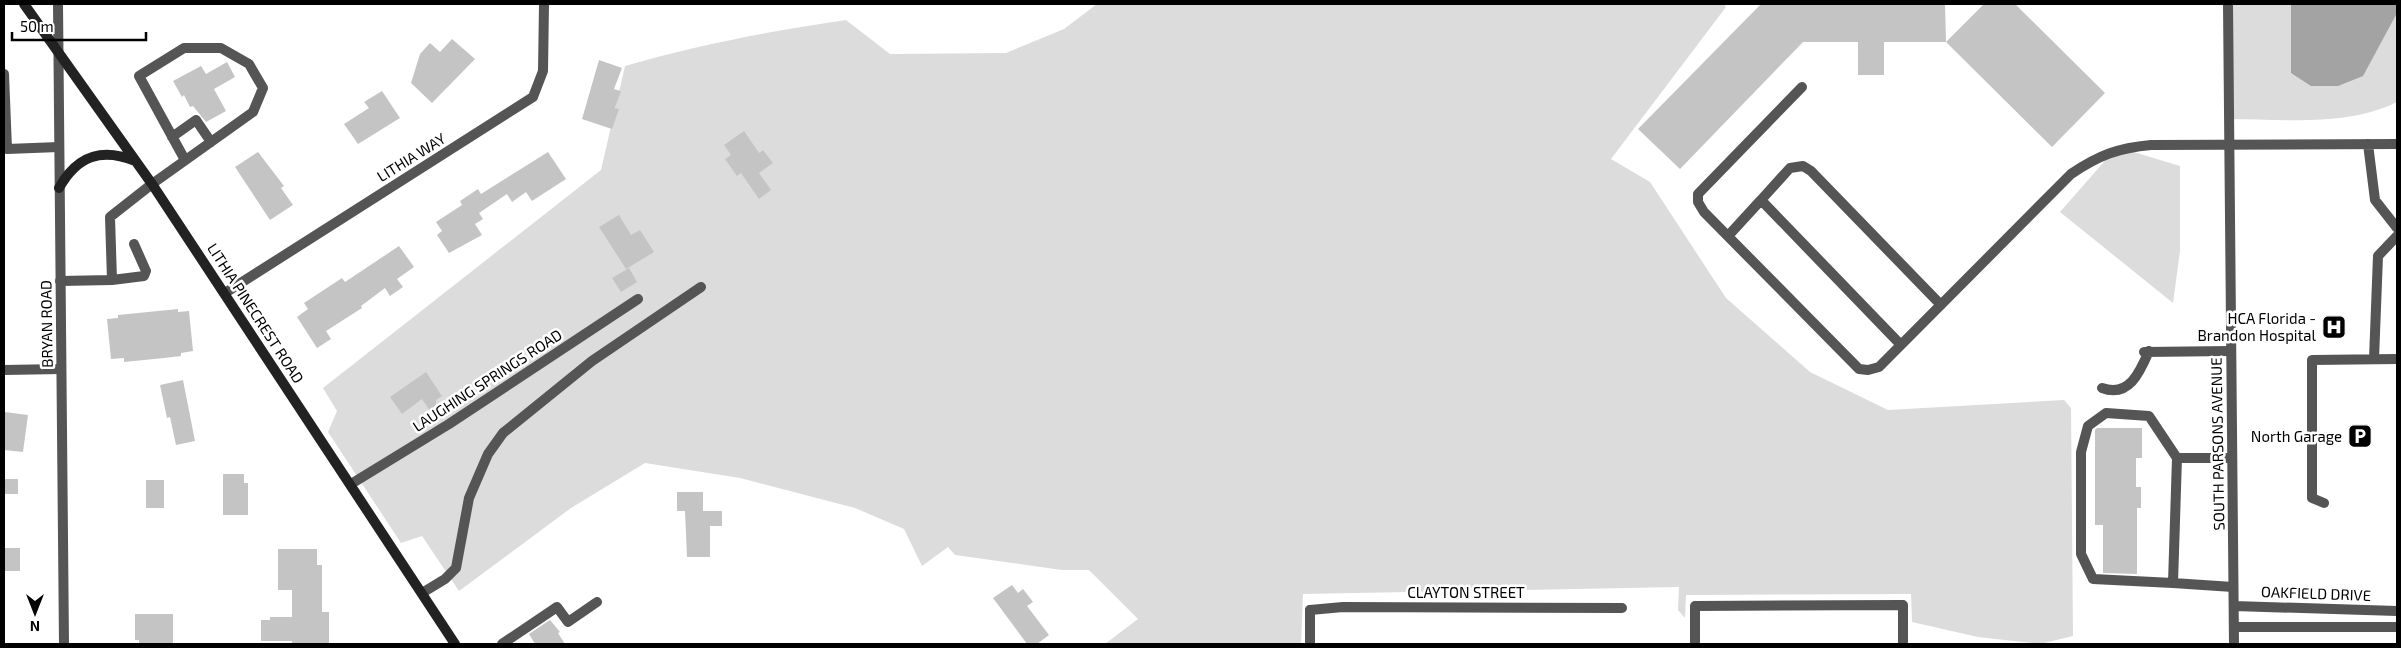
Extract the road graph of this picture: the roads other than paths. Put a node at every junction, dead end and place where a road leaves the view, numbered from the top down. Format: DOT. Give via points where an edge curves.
graph roads {
  1 [pos="24,4"];
  2 [pos="58,4"];
  3 [pos="544,4"];
  4 [pos="2228,4"];
  5 [pos="58,51"];
  6 [pos="4,74"];
  7 [pos="1802,87"];
  8 [pos="172,137"];
  9 [pos="211,142"];
  10 [pos="2228,144"];
  11 [pos="2368,144"];
  12 [pos="2397,144"];
  13 [pos="59,147"];
  14 [pos="5,149"];
  15 [pos="185,160"];
  16 [pos="135,161"];
  17 [pos="152,184"];
  18 [pos="59,188"];
  19 [pos="1761,200"];
  20 [pos="2393,217"];
  21 [pos="2397,228"];
  22 [pos="1728,236"];
  23 [pos="2397,236"];
  24 [pos="134,244"];
  25 [pos="112,280"];
  26 [pos="60,281"];
  27 [pos="701,288"];
  28 [pos="225,293"];
  29 [pos="638,299"];
  30 [pos="1940,305"];
  31 [pos="1902,345"];
  32 [pos="2231,350"];
  33 [pos="2374,359"];
  34 [pos="2397,359"];
  35 [pos="61,369"];
  36 [pos="4,370"];
  37 [pos="2102,388"];
  38 [pos="2177,458"];
  39 [pos="2232,458"];
  40 [pos="351,484"];
  41 [pos="2324,503"];
  42 [pos="2173,583"];
  43 [pos="2233,587"];
  44 [pos="422,592"];
  45 [pos="597,602"];
  46 [pos="2234,606"];
  47 [pos="1622,608"];
  48 [pos="2397,611"];
  49 [pos="2234,627"];
  50 [pos="2397,627"];
  51 [pos="64,644"];
  52 [pos="455,644"];
  53 [pos="503,644"];
  54 [pos="1310,644"];
  55 [pos="1695,644"];
  56 [pos="1903,644"];
  57 [pos="2234,644"];
  1 -- 5 [label="main road, LITHIA PINECREST ROAD"];
  2 -- 5 [label="street, BRYAN ROAD"];
  3 -- 28 [label="street, LITHIA WAY" via="543,71 533,97"];
  4 -- 10 [label="street, SOUTH PARSONS AVENUE"];
  5 -- 13 [label="street, BRYAN ROAD"];
  5 -- 16 [label="main road, LITHIA PINECREST ROAD"];
  6 -- 14 [label="street"];
  7 -- 22 [label="street" via="1698,194 1698,202 1704,212"];
  8 -- 9 [label="street" via="196,120"];
  8 -- 9 [label="street" via="139,76 184,48 222,48 249,64 263,88 253,112"];
  8 -- 15 [label="street"];
  9 -- 15 [label="street"];
  10 -- 11 [label="street"];
  10 -- 30 [label="street" via="2126,147 2088,162 2054,190"];
  10 -- 32 [label="street, SOUTH PARSONS AVENUE"];
  11 -- 12 [label="street"];
  11 -- 20 [label="street" via="2376,200"];
  13 -- 14 [label="street"];
  13 -- 18 [label="street, BRYAN ROAD"];
  15 -- 17 [label="street"];
  16 -- 17 [label="main road, LITHIA PINECREST ROAD"];
  16 -- 18 [label="main road" via="113,154 94,156 73,167"];
  17 -- 25 [label="street" via="110,217"];
  17 -- 28 [label="main road, LITHIA PINECREST ROAD"];
  18 -- 26 [label="street, BRYAN ROAD"];
  19 -- 22 [label="street"];
  19 -- 30 [label="street" via="1790,168 1803,166"];
  19 -- 31 [label="street"];
  20 -- 21 [label="street"];
  22 -- 31 [label="street" via="1859,369 1879,368"];
  23 -- 33 [label="street" via="2378,256"];
  24 -- 25 [label="street" via="146,270 144,276"];
  25 -- 26 [label="street"];
  26 -- 35 [label="street, BRYAN ROAD"];
  27 -- 44 [label="street" via="592,361 503,433 488,454 469,498 456,568 445,579"];
  28 -- 40 [label="main road, LITHIA PINECREST ROAD"];
  29 -- 40 [label="street, LAUGHING SPRINGS ROAD" via="449,424"];
  30 -- 31 [label="street"];
  32 -- 37 [label="street" via="2146,352 2142,368 2128,386 2119,391"];
  32 -- 39 [label="street, SOUTH PARSONS AVENUE"];
  33 -- 34 [label="street"];
  33 -- 41 [label="street" via="2312,360 2312,498"];
  35 -- 36 [label="street"];
  35 -- 51 [label="street, BRYAN ROAD"];
  38 -- 39 [label="street"];
  38 -- 42 [label="street"];
  38 -- 42 [label="street" via="2149,416 2106,413 2088,426 2081,452 2081,554 2093,579"];
  39 -- 43 [label="street, SOUTH PARSONS AVENUE"];
  40 -- 44 [label="main road, LITHIA PINECREST ROAD"];
  42 -- 43 [label="street"];
  43 -- 46 [label="street, SOUTH PARSONS AVENUE"];
  44 -- 52 [label="main road, LITHIA PINECREST ROAD"];
  45 -- 53 [label="street" via="568,622 557,607"];
  46 -- 48 [label="street, OAKFIELD DRIVE"];
  46 -- 49 [label="street, SOUTH PARSONS AVENUE"];
  47 -- 54 [label="street, CLAYTON STREET" via="1343,607 1310,610"];
  49 -- 50 [label="street"];
  49 -- 57 [label="street, SOUTH PARSONS AVENUE"];
  55 -- 56 [label="street" via="1695,606 1902,605"];
}
